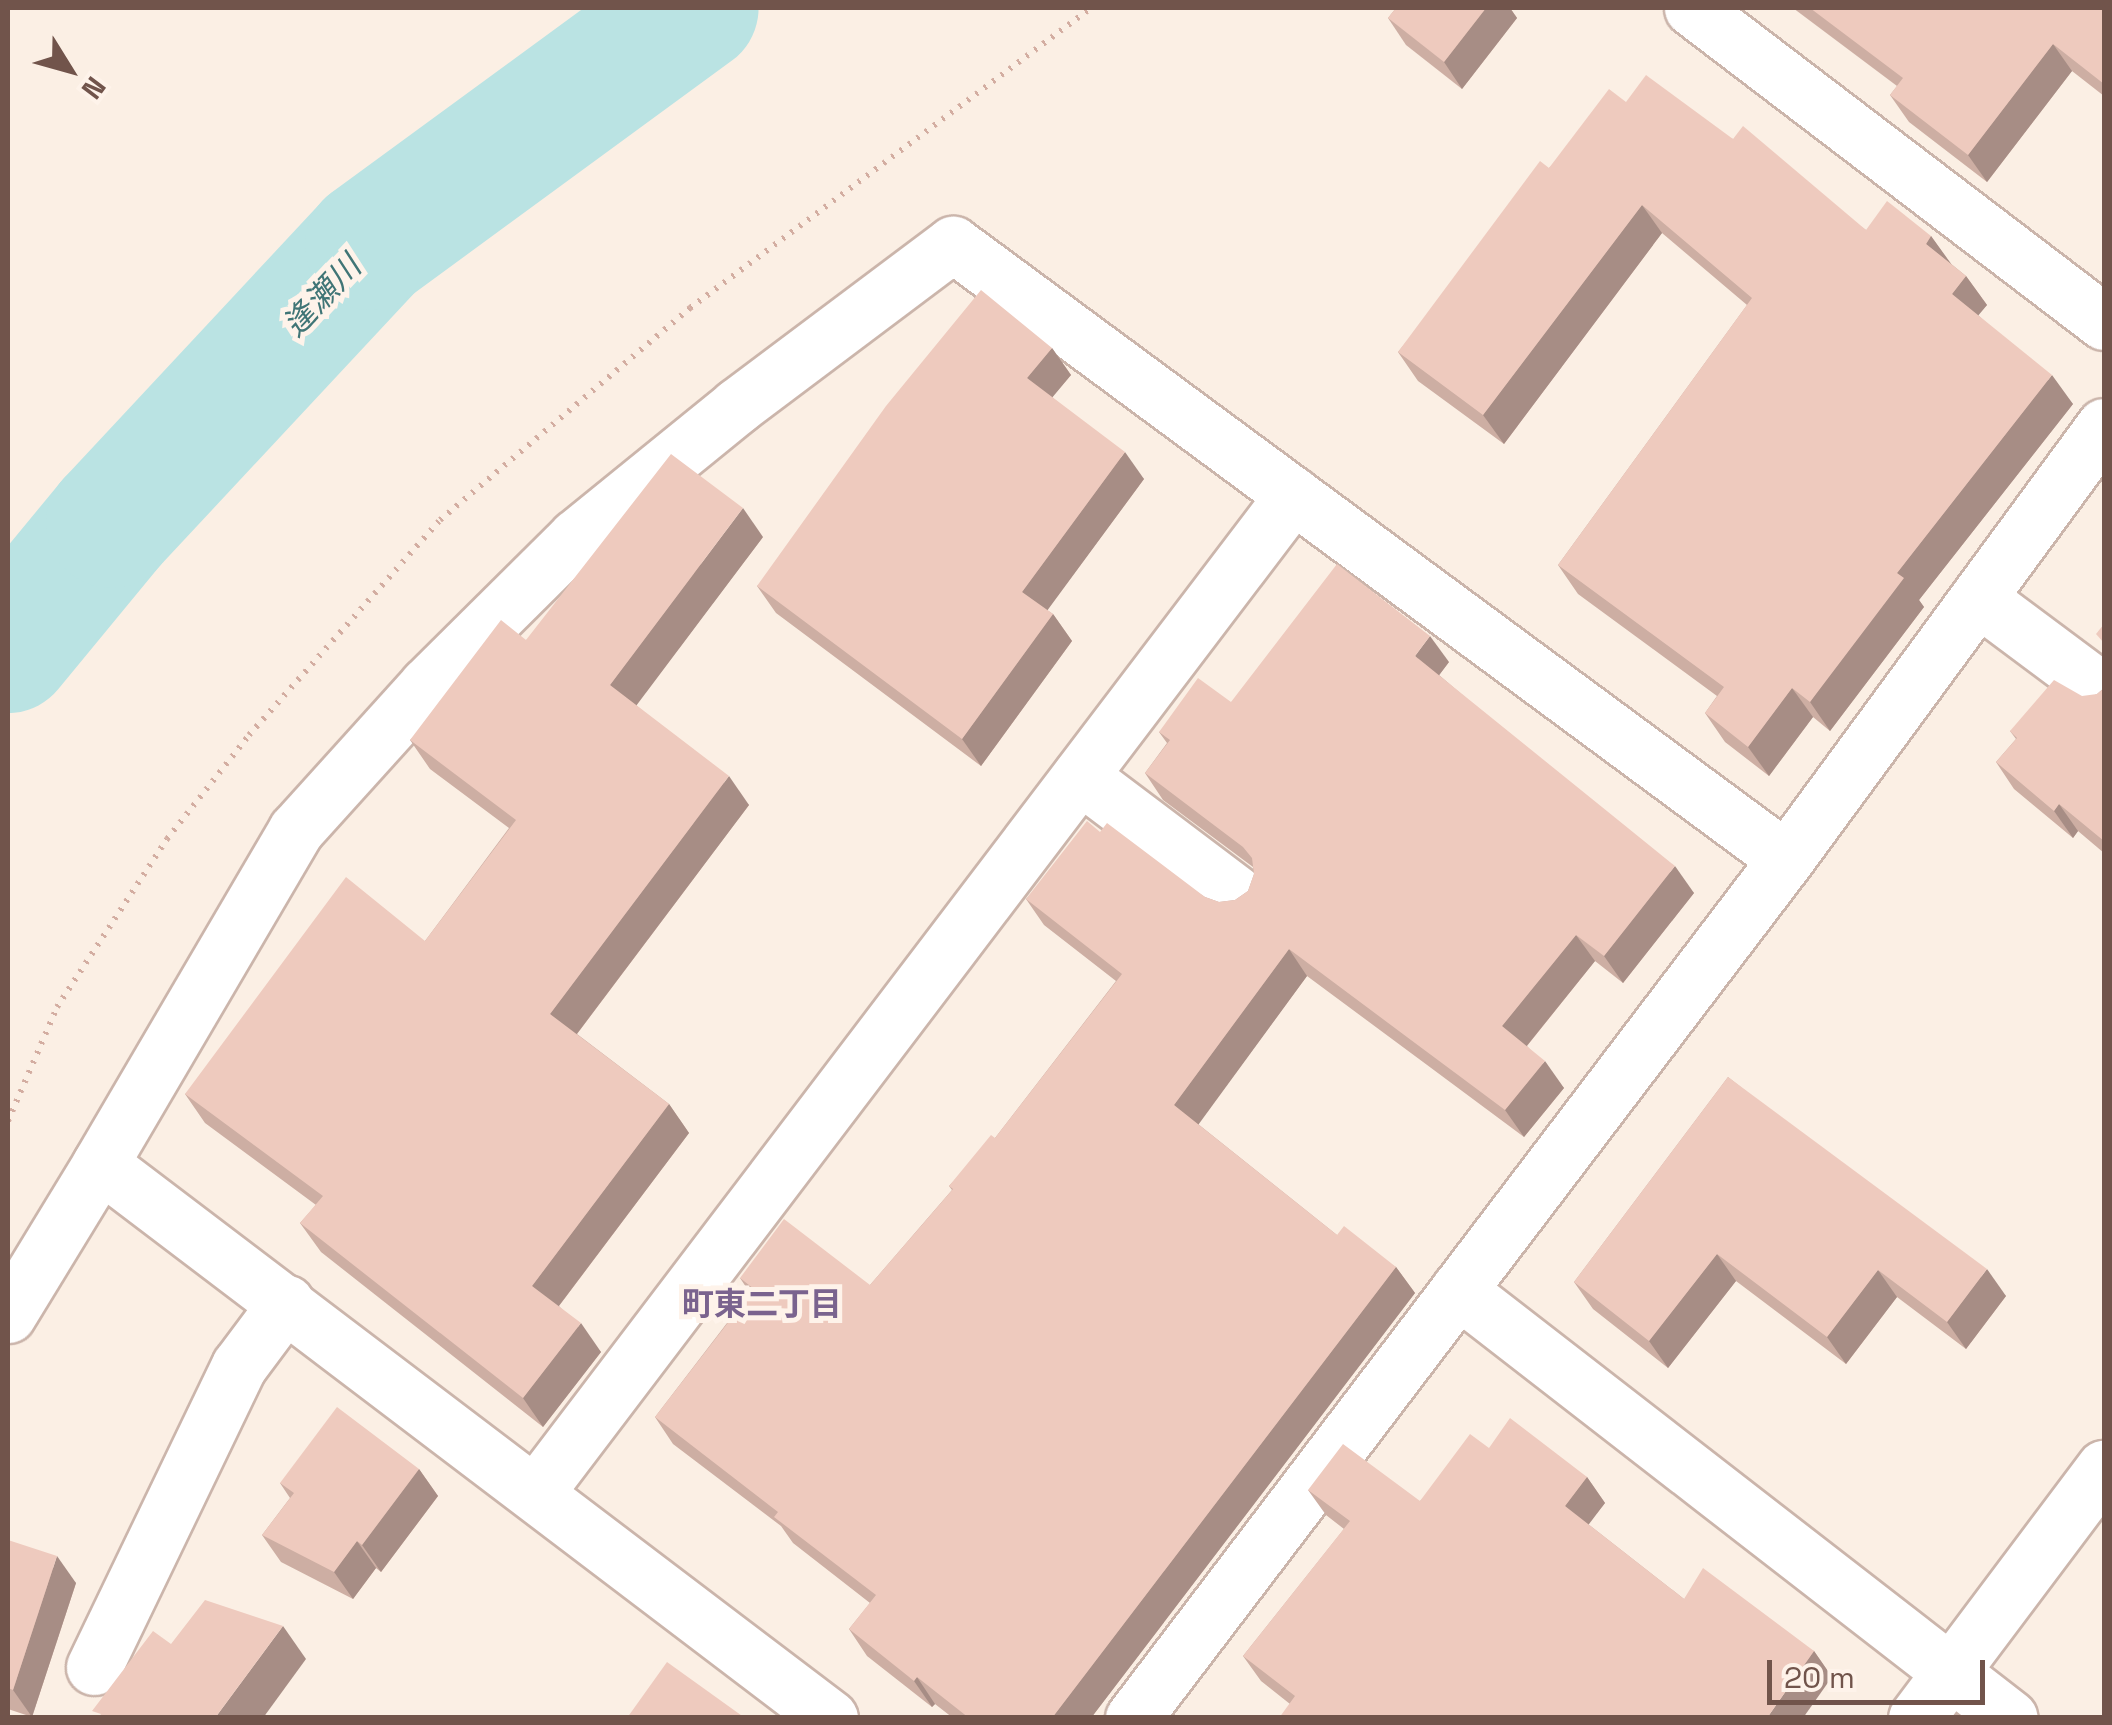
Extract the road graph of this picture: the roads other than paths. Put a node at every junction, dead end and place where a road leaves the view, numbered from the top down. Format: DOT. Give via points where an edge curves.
graph roads {
  1 [pos="1692,8"];
  2 [pos="2104,322"];
  3 [pos="2104,426"];
  4 [pos="1293,496"];
  5 [pos="1978,598"];
  6 [pos="2104,692"];
  7 [pos="1080,776"];
  8 [pos="1786,858"];
  9 [pos="1242,898"];
  10 [pos="100,1164"];
  11 [pos="1458,1290"];
  12 [pos="286,1303"];
  13 [pos="8,1315"];
  14 [pos="2104,1468"];
  15 [pos="536,1492"];
  16 [pos="94,1667"];
  17 [pos="1950,1673"];
  18 [pos="830,1718"];
  19 [pos="1134,1718"];
  20 [pos="1916,1718"];
  21 [pos="2010,1718"];
  1 -- 2 [label="street"];
  3 -- 5 [label="street"];
  4 -- 7 [label="street"];
  4 -- 8 [label="street"];
  4 -- 10 [label="street" via="952,244 576,537 427,685 296,830"];
  5 -- 6 [label="street"];
  5 -- 8 [label="street"];
  7 -- 9 [label="street"];
  7 -- 15 [label="street"];
  8 -- 11 [label="street"];
  10 -- 12 [label="street"];
  10 -- 13 [label="street"];
  11 -- 17 [label="street"];
  11 -- 19 [label="street"];
  12 -- 15 [label="street"];
  12 -- 16 [label="street" via="239,1366"];
  14 -- 17 [label="street"];
  15 -- 18 [label="street"];
  17 -- 20 [label="street"];
  17 -- 21 [label="street"];
}
